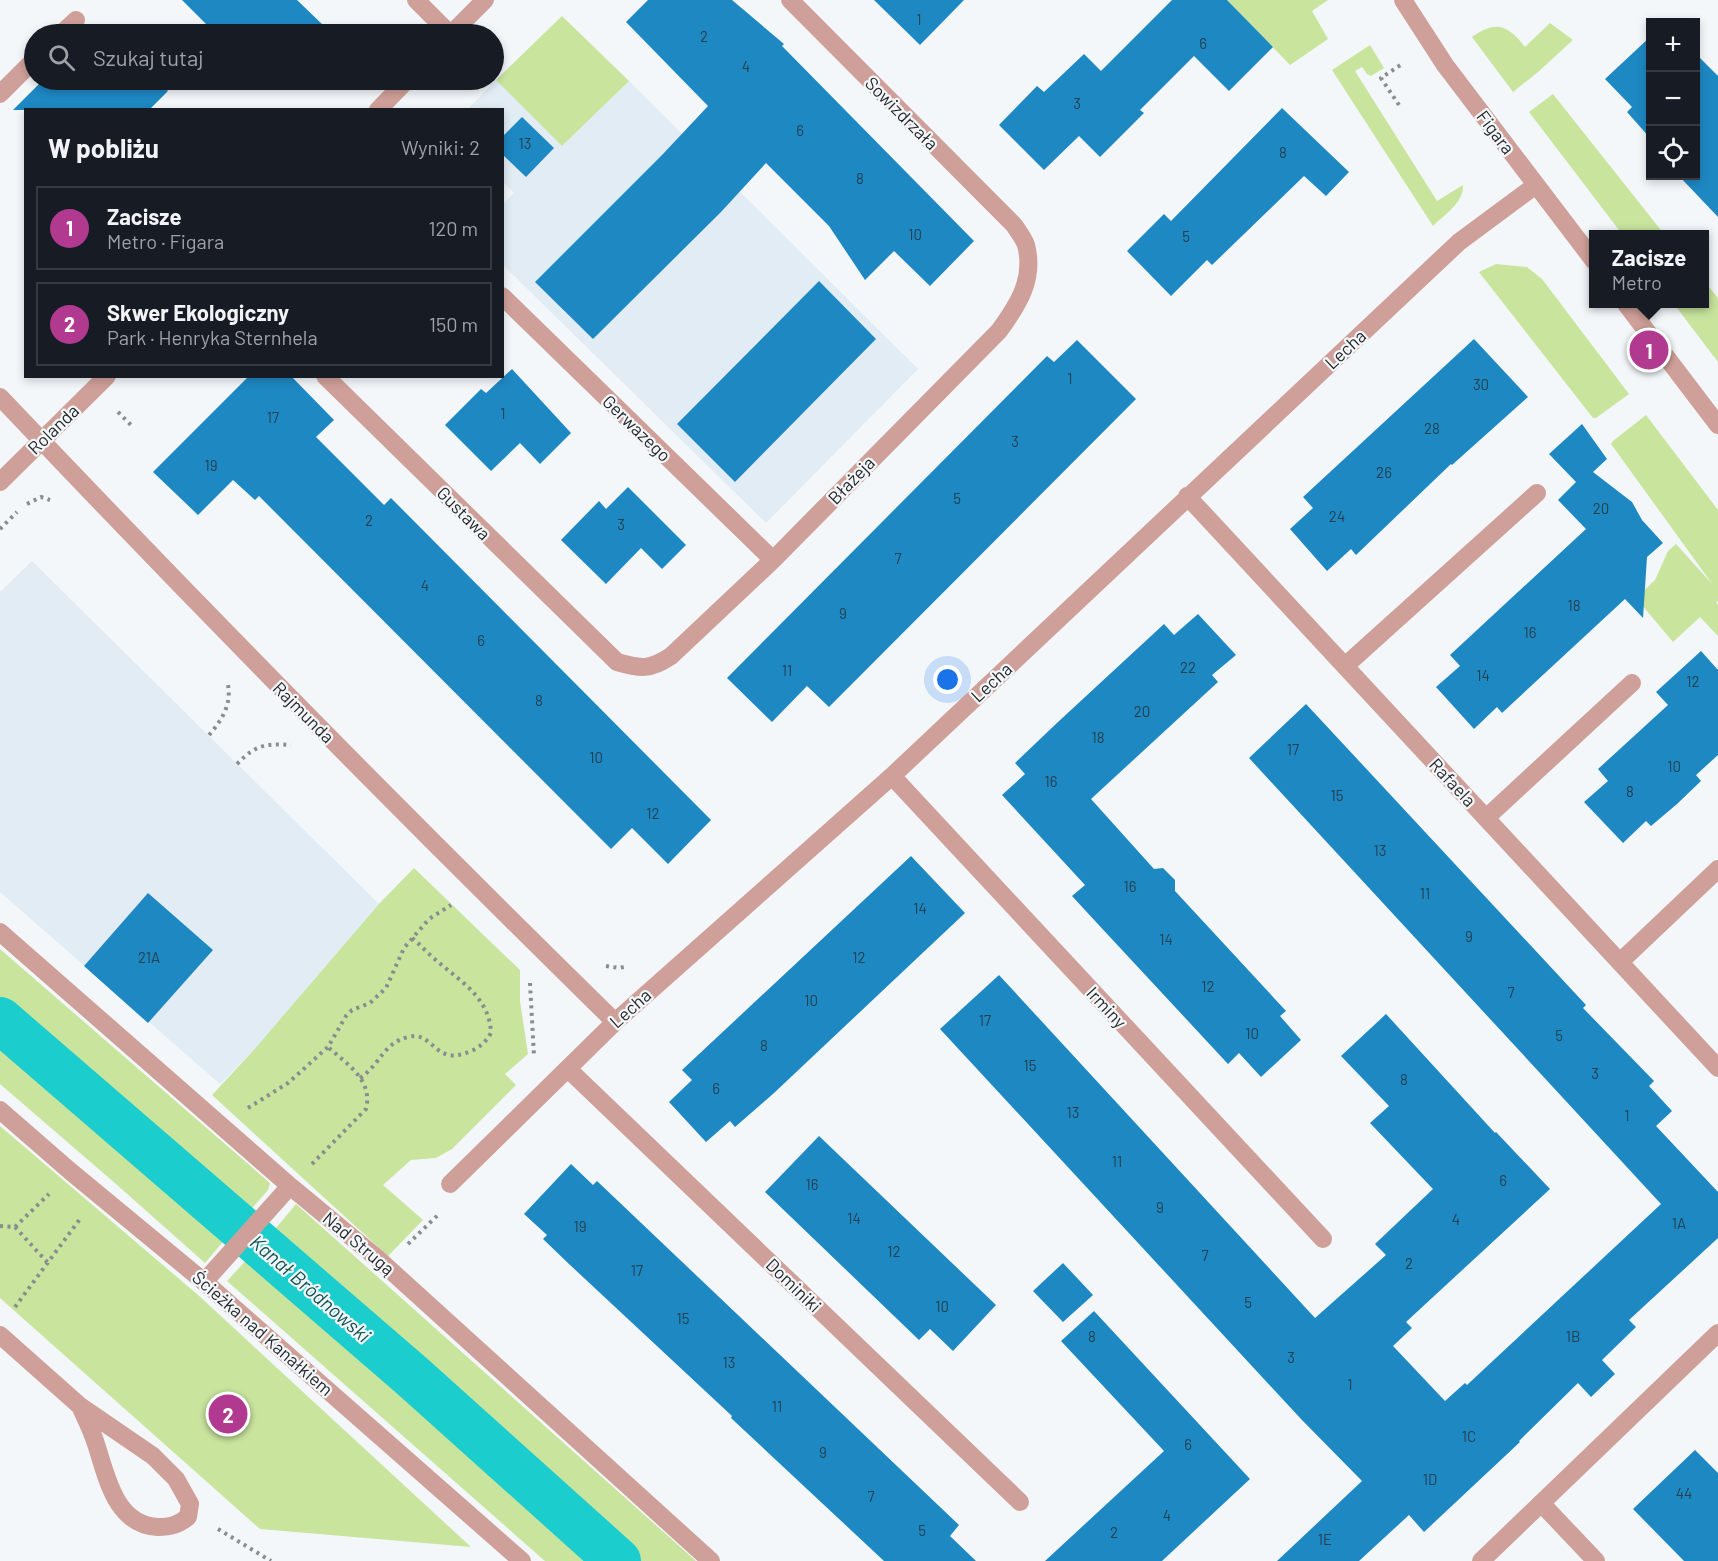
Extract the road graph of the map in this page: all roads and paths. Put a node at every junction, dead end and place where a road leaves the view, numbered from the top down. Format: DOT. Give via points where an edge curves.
graph roads {
  1 [pos="416,0"];
  2 [pos="485,0"];
  3 [pos="790,0"];
  4 [pos="1403,0"];
  5 [pos="76,20"];
  6 [pos="72,24"];
  7 [pos="440,24"];
  8 [pos="460,24"];
  9 [pos="1402,64"];
  10 [pos="24,70"];
  11 [pos="397,90"];
  12 [pos="0,94"];
  13 [pos="1399,105"];
  14 [pos="380,108"];
  15 [pos="1536,185"];
  16 [pos="1014,225"];
  17 [pos="1589,256"];
  18 [pos="504,298"];
  19 [pos="1630,308"];
  20 [pos="105,378"];
  21 [pos="327,378"];
  22 [pos="0,397"];
  23 [pos="115,409"];
  24 [pos="131,425"];
  25 [pos="1718,425"];
  26 [pos="41,440"];
  27 [pos="0,482"];
  28 [pos="1537,493"];
  29 [pos="1187,496"];
  30 [pos="57,504"];
  31 [pos="0,529"];
  32 [pos="773,560"];
  33 [pos="603,650"];
  34 [pos="1345,666"];
  35 [pos="224,676"];
  36 [pos="1632,683"];
  37 [pos="209,735"];
  38 [pos="292,745"];
  39 [pos="237,764"];
  40 [pos="892,776"];
  41 [pos="1486,818"];
  42 [pos="1718,869"];
  43 [pos="456,900"];
  44 [pos="0,932"];
  45 [pos="412,938"];
  46 [pos="1620,962"];
  47 [pos="529,975"];
  48 [pos="615,1022"];
  49 [pos="328,1047"];
  50 [pos="534,1058"];
  51 [pos="1718,1068"];
  52 [pos="568,1069"];
  53 [pos="360,1078"];
  54 [pos="0,1110"];
  55 [pos="222,1124"];
  56 [pos="70,1171"];
  57 [pos="450,1184"];
  58 [pos="290,1185"];
  59 [pos="98,1195"];
  60 [pos="447,1207"];
  61 [pos="0,1226"];
  62 [pos="15,1227"];
  63 [pos="1323,1239"];
  64 [pos="48,1263"];
  65 [pos="386,1266"];
  66 [pos="204,1281"];
  67 [pos="14,1308"];
  68 [pos="1718,1333"];
  69 [pos="0,1335"];
  70 [pos="80,1406"];
  71 [pos="1020,1502"];
  72 [pos="1541,1503"];
  73 [pos="213,1525"];
  74 [pos="271,1561"];
  75 [pos="522,1561"];
  76 [pos="711,1561"];
  77 [pos="1481,1561"];
  78 [pos="1596,1561"];
  1 -- 7 [label="street"];
  2 -- 8 [label="street"];
  3 -- 16 [label="street, Sowizdrzała"];
  4 -- 15 [label="street, Figara" via="1445,64"];
  5 -- 6 [label="street"];
  9 -- 13 [label="path" via="1382,78"];
  10 -- 12 [label="street"];
  11 -- 14 [label="street"];
  15 -- 17 [label="street, Figara"];
  15 -- 29 [label="street, Lecha" via="1459,242"];
  16 -- 32 [label="street, Błażeja" via="1026,244 1029,268 1026,289 1013,312 999,331"];
  18 -- 32 [label="street, Gerwazego"];
  19 -- 25 [label="street"];
  20 -- 26 [label="street, Rolanda"];
  21 -- 33 [label="street, Gustawa"];
  22 -- 26 [label="street, Rajmunda"];
  23 -- 24 [label="path"];
  26 -- 27 [label="street, Rolanda"];
  26 -- 48 [label="street, Rajmunda" via="283,692"];
  28 -- 34 [label="street"];
  29 -- 34 [label="street, Rafaela"];
  29 -- 40 [label="street, Lecha"];
  30 -- 31 [label="path" via="42,497 26,504"];
  32 -- 33 [label="street, Błażeja" via="657,665 638,668 617,662"];
  34 -- 41 [label="street, Rafaela"];
  35 -- 37 [label="path" via="230,698"];
  36 -- 41 [label="street"];
  38 -- 39 [label="path" via="258,747"];
  40 -- 48 [label="street, Lecha"];
  40 -- 63 [label="street, Irminy"];
  41 -- 46 [label="street, Rafaela"];
  42 -- 46 [label="street"];
  43 -- 45 [label="path" via="429,919"];
  44 -- 55 [label="street, Nad Strugą"];
  45 -- 49 [label="path" via="395,964 386,988 370,1003 346,1016"];
  45 -- 53 [label="path" via="480,999 491,1021 491,1033 480,1047 456,1057 445,1055 421,1036 399,1040"];
  46 -- 51 [label="street, Rafaela"];
  47 -- 50 [label="path"];
  48 -- 52 [label="street, Lecha"];
  49 -- 53 [label="path"];
  49 -- 55 [label="path" via="288,1083"];
  52 -- 57 [label="street, Lecha"];
  52 -- 71 [label="street, Dominiki"];
  53 -- 58 [label="path" via="366,1086 366,1109"];
  54 -- 56 [label="street, Ścieżka nad Kanałkiem"];
  55 -- 58 [label="street, Nad Strugą"];
  56 -- 59 [label="street, Ścieżka nad Kanałkiem"];
  56 -- 62 [label="path"];
  58 -- 65 [label="street, Nad Strugą"];
  58 -- 66 [label="street"];
  59 -- 64 [label="path"];
  59 -- 66 [label="street, Ścieżka nad Kanałkiem"];
  60 -- 65 [label="path"];
  61 -- 62 [label="path"];
  62 -- 64 [label="path"];
  64 -- 67 [label="path"];
  65 -- 76 [label="street, Nad Strugą"];
  66 -- 75 [label="street, Ścieżka nad Kanałkiem"];
  68 -- 72 [label="street"];
  69 -- 70 [label="street"];
  70 -- 70 [label="street" via="153,1456 176,1479 190,1504 188,1517 179,1524 149,1526 125,1513 113,1493"];
  72 -- 77 [label="street"];
  72 -- 78 [label="street"];
  73 -- 74 [label="path"];
}
